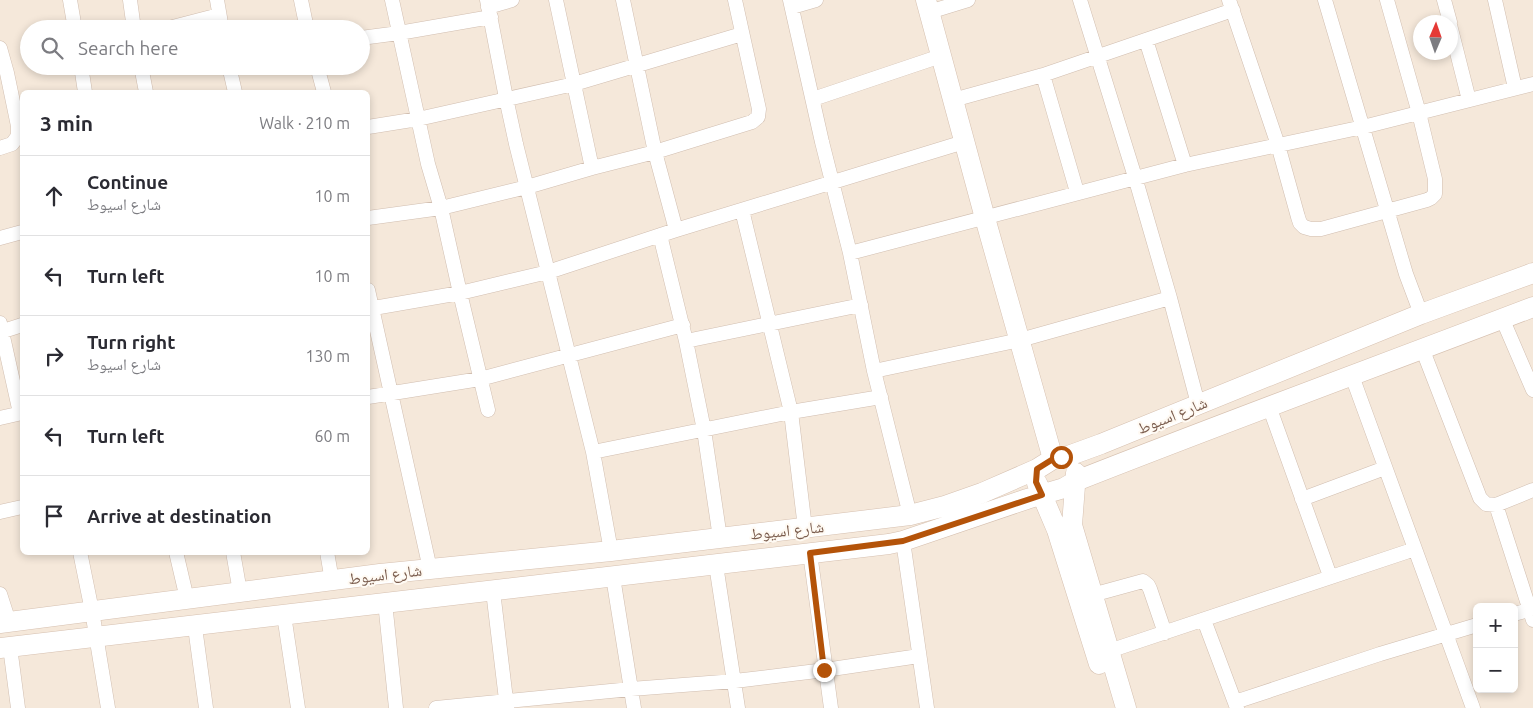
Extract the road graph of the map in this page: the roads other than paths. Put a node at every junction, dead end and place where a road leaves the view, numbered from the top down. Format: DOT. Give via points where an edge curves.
graph roads {
  1 [pos="70,0"];
  2 [pos="130,0"];
  3 [pos="217,0"];
  4 [pos="301,0"];
  5 [pos="392,0"];
  6 [pos="512,0"];
  7 [pos="556,0"];
  8 [pos="623,0"];
  9 [pos="735,0"];
  10 [pos="816,0"];
  11 [pos="968,0"];
  12 [pos="1080,0"];
  13 [pos="1325,0"];
  14 [pos="1387,0"];
  15 [pos="1444,0"];
  16 [pos="1495,0"];
  17 [pos="791,4"];
  18 [pos="1231,5"];
  19 [pos="927,6"];
  20 [pos="489,8"];
  21 [pos="1448,15"];
  22 [pos="73,20"];
  23 [pos="133,20"];
  24 [pos="220,20"];
  25 [pos="305,20"];
  26 [pos="399,33"];
  27 [pos="742,34"];
  28 [pos="370,37"];
  29 [pos="1146,40"];
  30 [pos="0,48"];
  31 [pos="941,56"];
  32 [pos="1097,56"];
  33 [pos="1458,56"];
  34 [pos="637,65"];
  35 [pos="82,75"];
  36 [pos="143,75"];
  37 [pos="231,75"];
  38 [pos="319,75"];
  39 [pos="1042,75"];
  40 [pos="574,84"];
  41 [pos="1533,84"];
  42 [pos="1515,88"];
  43 [pos="85,90"];
  44 [pos="146,90"];
  45 [pos="235,90"];
  46 [pos="323,90"];
  47 [pos="506,98"];
  48 [pos="813,99"];
  49 [pos="953,100"];
  50 [pos="1469,100"];
  51 [pos="1419,113"];
  52 [pos="418,119"];
  53 [pos="1362,127"];
  54 [pos="370,128"];
  55 [pos="964,142"];
  56 [pos="1278,145"];
  57 [pos="0,148"];
  58 [pos="655,152"];
  59 [pos="1185,165"];
  60 [pos="592,168"];
  61 [pos="1135,177"];
  62 [pos="833,183"];
  63 [pos="527,187"];
  64 [pos="1077,192"];
  65 [pos="441,208"];
  66 [pos="742,210"];
  67 [pos="1387,210"];
  68 [pos="370,218"];
  69 [pos="985,218"];
  70 [pos="676,230"];
  71 [pos="20,233"];
  72 [pos="660,235"];
  73 [pos="0,238"];
  74 [pos="850,253"];
  75 [pos="548,272"];
  76 [pos="1532,276"];
  77 [pos="460,293"];
  78 [pos="1170,298"];
  79 [pos="861,305"];
  80 [pos="1533,307"];
  81 [pos="370,309"];
  82 [pos="370,313"];
  83 [pos="1420,314"];
  84 [pos="1502,318"];
  85 [pos="771,324"];
  86 [pos="20,325"];
  87 [pos="683,325"];
  88 [pos="1,329"];
  89 [pos="1020,340"];
  90 [pos="686,341"];
  91 [pos="1422,348"];
  92 [pos="570,356"];
  93 [pos="874,371"];
  94 [pos="1352,376"];
  95 [pos="480,379"];
  96 [pos="1533,390"];
  97 [pos="390,394"];
  98 [pos="370,397"];
  99 [pos="881,397"];
  100 [pos="1198,404"];
  101 [pos="1269,406"];
  102 [pos="20,409"];
  103 [pos="488,410"];
  104 [pos="791,412"];
  105 [pos="20,413"];
  106 [pos="0,418"];
  107 [pos="704,430"];
  108 [pos="593,452"];
  109 [pos="1053,461"];
  110 [pos="1385,468"];
  111 [pos="1076,482"];
  112 [pos="1533,490"];
  113 [pos="1042,495"];
  114 [pos="1302,499"];
  115 [pos="1496,505"];
  116 [pos="20,507"];
  117 [pos="0,512"];
  118 [pos="910,515"];
  119 [pos="805,528"];
  120 [pos="1064,528"];
  121 [pos="720,538"];
  122 [pos="903,541"];
  123 [pos="1415,549"];
  124 [pos="611,551"];
  125 [pos="810,553"];
  126 [pos="81,555"];
  127 [pos="177,555"];
  128 [pos="234,555"];
  129 [pos="328,555"];
  130 [pos="541,557"];
  131 [pos="716,564"];
  132 [pos="430,569"];
  133 [pos="1330,576"];
  134 [pos="613,577"];
  135 [pos="332,581"];
  136 [pos="547,585"];
  137 [pos="494,591"];
  138 [pos="240,592"];
  139 [pos="0,594"];
  140 [pos="1092,595"];
  141 [pos="187,599"];
  142 [pos="385,602"];
  143 [pos="92,611"];
  144 [pos="1518,614"];
  145 [pos="284,615"];
  146 [pos="1531,615"];
  147 [pos="1204,620"];
  148 [pos="4,623"];
  149 [pos="195,626"];
  150 [pos="1473,626"];
  151 [pos="1165,633"];
  152 [pos="1445,635"];
  153 [pos="96,638"];
  154 [pos="5,648"];
  155 [pos="1109,651"];
  156 [pos="919,656"];
  157 [pos="824,670"];
  158 [pos="735,680"];
  159 [pos="631,689"];
  160 [pos="506,704"];
  161 [pos="1236,705"];
  162 [pos="18,708"];
  163 [pos="108,708"];
  164 [pos="206,708"];
  165 [pos="298,708"];
  166 [pos="396,708"];
  167 [pos="436,708"];
  168 [pos="634,708"];
  169 [pos="738,708"];
  170 [pos="830,708"];
  171 [pos="927,708"];
  172 [pos="1113,708"];
  173 [pos="1126,708"];
  174 [pos="1473,708"];
  1 -- 22 [label="street"];
  2 -- 23 [label="street"];
  3 -- 24 [label="street"];
  4 -- 25 [label="street"];
  5 -- 26 [label="street"];
  6 -- 20 [label="street"];
  7 -- 40 [label="street"];
  8 -- 34 [label="street"];
  9 -- 27 [label="street"];
  10 -- 17 [label="street"];
  11 -- 19 [label="street"];
  12 -- 32 [label="street"];
  13 -- 53 [label="street"];
  14 -- 51 [label="street"];
  15 -- 21 [label="street"];
  16 -- 42 [label="street"];
  17 -- 48 [label="street"];
  18 -- 29 [label="street"];
  18 -- 56 [label="street"];
  19 -- 31 [label="street"];
  20 -- 26 [label="street"];
  20 -- 47 [label="street"];
  26 -- 28 [label="street"];
  26 -- 52 [label="street"];
  27 -- 34 [label="street"];
  27 -- 58 [label="street" via="758,117 752,122"];
  29 -- 32 [label="street"];
  29 -- 59 [label="street"];
  30 -- 57 [label="street" via="18,136 12,144"];
  31 -- 48 [label="street"];
  31 -- 49 [label="street"];
  32 -- 39 [label="street"];
  32 -- 61 [label="street"];
  33 -- 50 [label="street"];
  34 -- 40 [label="street"];
  34 -- 58 [label="street"];
  35 -- 43 [label="street"];
  36 -- 44 [label="street"];
  37 -- 45 [label="street"];
  38 -- 46 [label="street"];
  39 -- 49 [label="street"];
  39 -- 64 [label="street"];
  40 -- 47 [label="street"];
  40 -- 60 [label="street"];
  41 -- 42 [label="street"];
  42 -- 50 [label="street"];
  47 -- 52 [label="street"];
  47 -- 63 [label="street"];
  48 -- 62 [label="street"];
  49 -- 55 [label="street"];
  50 -- 51 [label="street"];
  51 -- 53 [label="street"];
  51 -- 67 [label="street" via="1436,192 1427,200"];
  52 -- 54 [label="street"];
  52 -- 65 [label="street"];
  53 -- 56 [label="street"];
  53 -- 67 [label="street"];
  55 -- 62 [label="street"];
  55 -- 69 [label="street"];
  56 -- 59 [label="street"];
  56 -- 67 [label="street" via="1298,217 1304,227 1320,229"];
  58 -- 60 [label="street"];
  58 -- 70 [label="street"];
  59 -- 61 [label="street"];
  60 -- 63 [label="street"];
  61 -- 64 [label="street"];
  61 -- 78 [label="street"];
  62 -- 66 [label="street"];
  62 -- 74 [label="street"];
  63 -- 65 [label="street"];
  63 -- 75 [label="street"];
  64 -- 69 [label="street"];
  65 -- 68 [label="street"];
  65 -- 77 [label="street"];
  66 -- 70 [label="street"];
  66 -- 85 [label="street"];
  67 -- 83 [label="street"];
  69 -- 74 [label="street"];
  69 -- 89 [label="street"];
  70 -- 72 [label="street"];
  71 -- 73 [label="street"];
  72 -- 75 [label="street"];
  72 -- 87 [label="street"];
  74 -- 79 [label="street"];
  75 -- 77 [label="street"];
  75 -- 92 [label="street"];
  76 -- 83 [label="street, شارع اسيوط"];
  77 -- 81 [label="street"];
  77 -- 95 [label="street"];
  78 -- 89 [label="street"];
  78 -- 100 [label="street"];
  79 -- 85 [label="street"];
  79 -- 93 [label="street"];
  80 -- 84 [label="street, شارع اسيوط"];
  82 -- 97 [label="street"];
  83 -- 100 [label="street, شارع اسيوط"];
  84 -- 91 [label="street, شارع اسيوط"];
  84 -- 96 [label="street"];
  85 -- 90 [label="street"];
  85 -- 104 [label="street"];
  86 -- 88 [label="street"];
  87 -- 90 [label="street"];
  87 -- 92 [label="street"];
  88 -- 102 [label="street"];
  89 -- 93 [label="street"];
  89 -- 109 [label="street"];
  90 -- 107 [label="street"];
  91 -- 94 [label="street, شارع اسيوط"];
  91 -- 115 [label="street" via="1480,498 1486,504"];
  92 -- 95 [label="street"];
  92 -- 108 [label="street"];
  93 -- 99 [label="street"];
  94 -- 101 [label="street, شارع اسيوط"];
  94 -- 110 [label="street"];
  95 -- 97 [label="street"];
  95 -- 103 [label="street"];
  97 -- 98 [label="street"];
  97 -- 132 [label="street"];
  99 -- 104 [label="street"];
  99 -- 118 [label="street"];
  100 -- 109 [label="street, شارع اسيوط"];
  101 -- 111 [label="street, شارع اسيوط"];
  101 -- 114 [label="street"];
  104 -- 107 [label="street"];
  104 -- 119 [label="street"];
  105 -- 106 [label="street"];
  107 -- 108 [label="street"];
  107 -- 121 [label="street"];
  108 -- 124 [label="street"];
  109 -- 111 [label="street" via="1074,463"];
  109 -- 113 [label="street" via="1036,482"];
  109 -- 118 [label="street, شارع اسيوط" via="982,493"];
  110 -- 114 [label="street"];
  110 -- 123 [label="street"];
  111 -- 113 [label="street, شارع اسيوط"];
  111 -- 120 [label="street"];
  112 -- 115 [label="street"];
  113 -- 120 [label="street"];
  113 -- 122 [label="street, شارع اسيوط"];
  114 -- 133 [label="street"];
  115 -- 146 [label="street"];
  116 -- 117 [label="street"];
  118 -- 119 [label="street, شارع اسيوط"];
  119 -- 121 [label="street, شارع اسيوط"];
  120 -- 140 [label="street"];
  120 -- 172 [label="street"];
  121 -- 124 [label="street, شارع اسيوط"];
  122 -- 125 [label="street, شارع اسيوط"];
  122 -- 156 [label="street"];
  123 -- 133 [label="street"];
  123 -- 152 [label="street"];
  124 -- 130 [label="street, شارع اسيوط"];
  125 -- 131 [label="street, شارع اسيوط"];
  125 -- 157 [label="street"];
  126 -- 143 [label="street"];
  127 -- 141 [label="street"];
  128 -- 138 [label="street"];
  129 -- 135 [label="street"];
  130 -- 132 [label="street, شارع اسيوط"];
  130 -- 136 [label="street"];
  131 -- 134 [label="street, شارع اسيوط"];
  131 -- 158 [label="street"];
  132 -- 135 [label="street, شارع اسيوط"];
  133 -- 147 [label="street"];
  134 -- 136 [label="street, شارع اسيوط"];
  134 -- 159 [label="street"];
  135 -- 138 [label="street, شارع اسيوط"];
  136 -- 137 [label="street, شارع اسيوط"];
  137 -- 142 [label="street, شارع اسيوط"];
  137 -- 160 [label="street"];
  138 -- 141 [label="street, شارع اسيوط"];
  139 -- 148 [label="street"];
  140 -- 151 [label="street" via="1143,581 1150,589"];
  140 -- 155 [label="street"];
  141 -- 143 [label="street, شارع اسيوط"];
  142 -- 145 [label="street, شارع اسيوط"];
  142 -- 166 [label="street"];
  143 -- 148 [label="street, شارع اسيوط"];
  143 -- 153 [label="street"];
  144 -- 146 [label="street"];
  145 -- 149 [label="street, شارع اسيوط"];
  145 -- 165 [label="street"];
  147 -- 151 [label="street"];
  147 -- 161 [label="street"];
  149 -- 153 [label="street, شارع اسيوط"];
  149 -- 164 [label="street"];
  150 -- 152 [label="street"];
  151 -- 155 [label="street"];
  152 -- 161 [label="street" via="1380,654"];
  152 -- 174 [label="street"];
  153 -- 154 [label="street, شارع اسيوط"];
  153 -- 163 [label="street"];
  154 -- 162 [label="street"];
  155 -- 173 [label="street"];
  156 -- 157 [label="street"];
  156 -- 171 [label="street"];
  157 -- 158 [label="street"];
  157 -- 170 [label="street"];
  158 -- 159 [label="street"];
  158 -- 169 [label="street"];
  159 -- 160 [label="street"];
  159 -- 168 [label="street"];
  160 -- 167 [label="street"];
}
